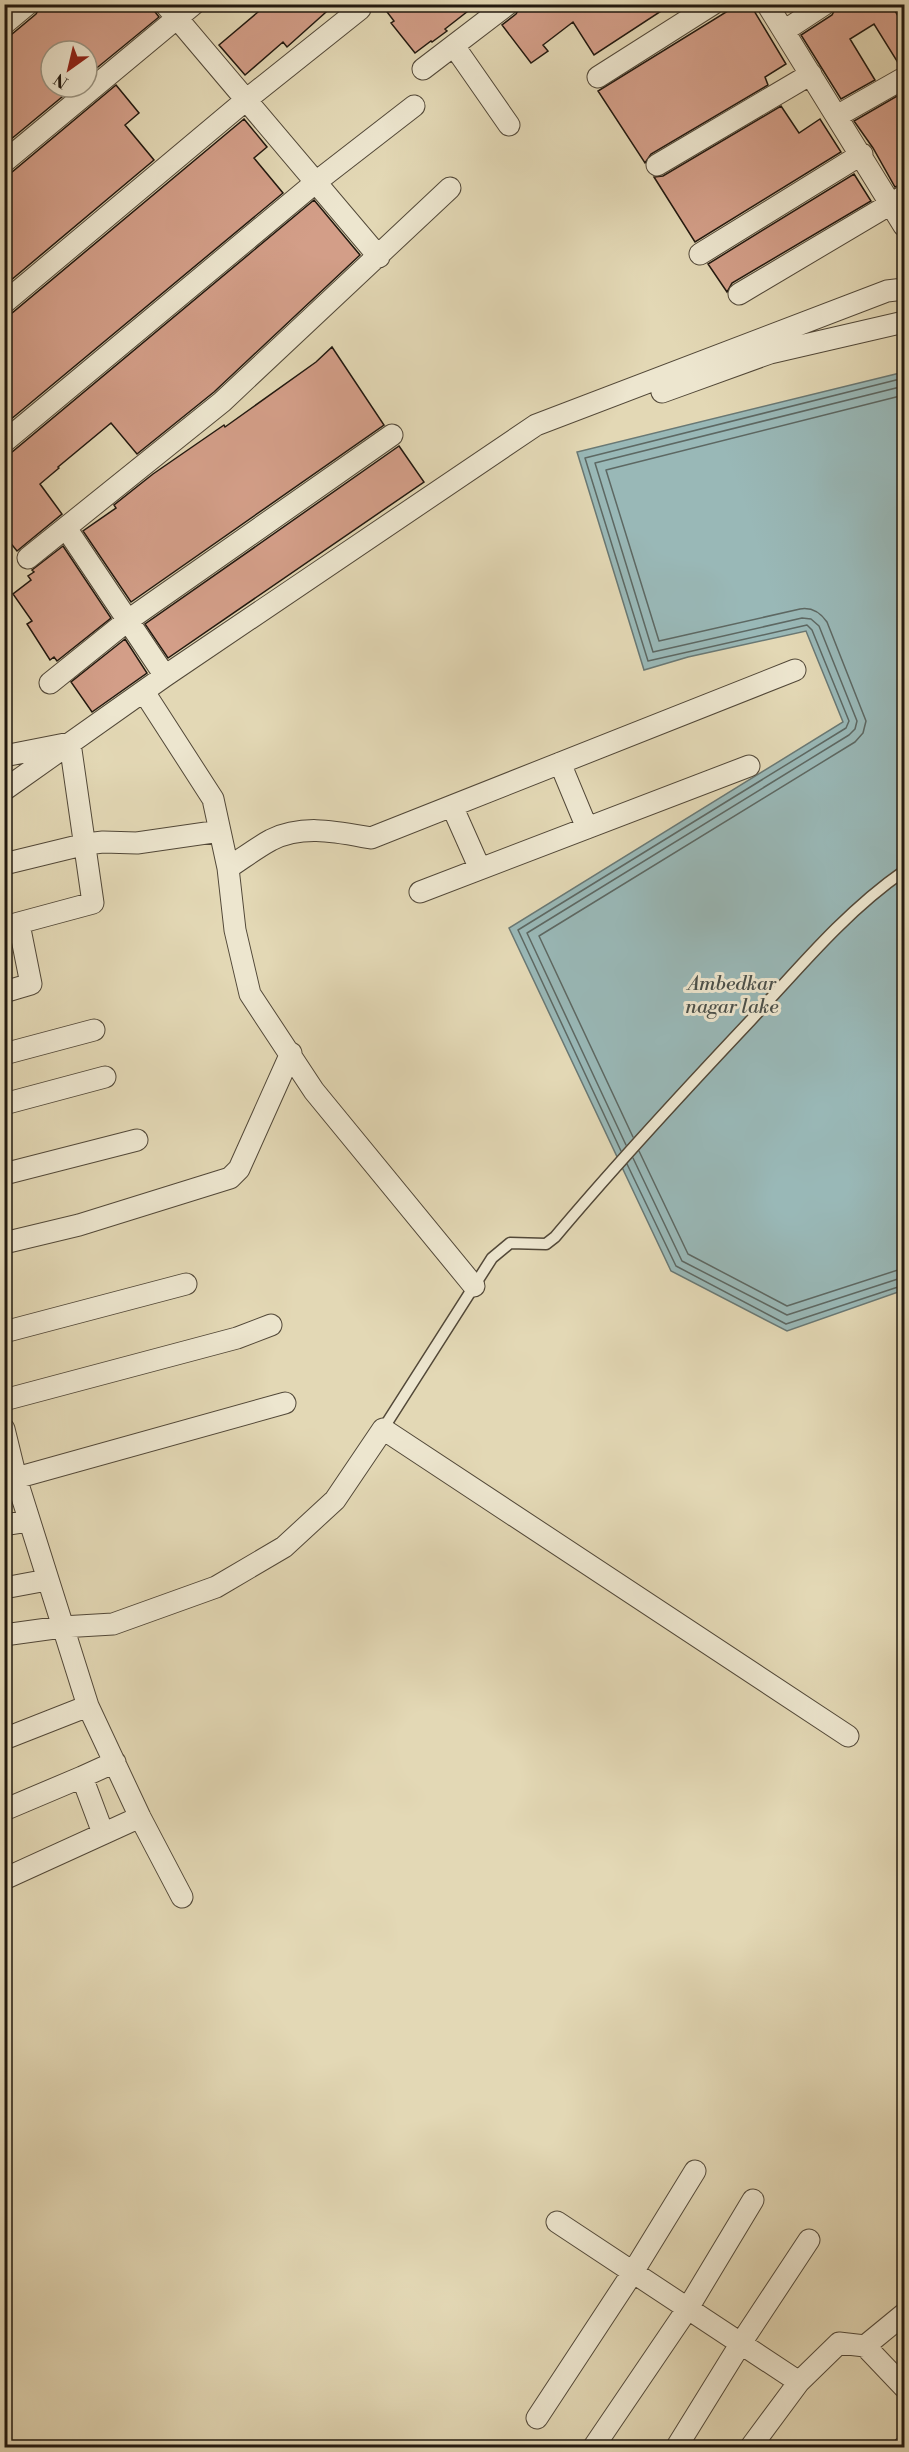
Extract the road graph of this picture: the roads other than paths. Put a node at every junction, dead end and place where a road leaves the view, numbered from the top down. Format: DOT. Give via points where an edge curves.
graph roads {
  1 [pos="28,4"];
  2 [pos="194,4"];
  3 [pos="508,4"];
  4 [pos="713,4"];
  5 [pos="767,4"];
  6 [pos="825,4"];
  7 [pos="360,9"];
  8 [pos="171,12"];
  9 [pos="4,24"];
  10 [pos="784,31"];
  11 [pos="454,46"];
  12 [pos="423,69"];
  13 [pos="811,74"];
  14 [pos="598,77"];
  15 [pos="904,78"];
  16 [pos="246,100"];
  17 [pos="414,106"];
  18 [pos="837,116"];
  19 [pos="509,125"];
  20 [pos="862,154"];
  21 [pos="4,162"];
  22 [pos="657,165"];
  23 [pos="316,182"];
  24 [pos="450,188"];
  25 [pos="898,200"];
  26 [pos="904,226"];
  27 [pos="700,254"];
  28 [pos="379,256"];
  29 [pos="904,289"];
  30 [pos="739,294"];
  31 [pos="4,303"];
  32 [pos="904,322"];
  33 [pos="392,435"];
  34 [pos="4,442"];
  35 [pos="473,469"];
  36 [pos="66,528"];
  37 [pos="28,558"];
  38 [pos="127,621"];
  39 [pos="795,670"];
  40 [pos="165,676"];
  41 [pos="50,683"];
  42 [pos="144,692"];
  43 [pos="70,743"];
  44 [pos="4,756"];
  45 [pos="560,763"];
  46 [pos="749,766"];
  47 [pos="4,790"];
  48 [pos="452,806"];
  49 [pos="587,828"];
  50 [pos="220,831"];
  51 [pos="86,844"];
  52 [pos="4,864"];
  53 [pos="228,868"];
  54 [pos="480,869"];
  55 [pos="904,871"];
  56 [pos="420,892"];
  57 [pos="12,925"];
  58 [pos="4,992"];
  59 [pos="94,1030"];
  60 [pos="291,1053"];
  61 [pos="4,1054"];
  62 [pos="105,1077"];
  63 [pos="4,1104"];
  64 [pos="137,1140"];
  65 [pos="4,1174"];
  66 [pos="4,1243"];
  67 [pos="186,1284"];
  68 [pos="474,1286"];
  69 [pos="271,1325"];
  70 [pos="4,1332"];
  71 [pos="4,1400"];
  72 [pos="285,1403"];
  73 [pos="4,1429"];
  74 [pos="383,1429"];
  75 [pos="11,1467"];
  76 [pos="29,1521"];
  77 [pos="4,1525"];
  78 [pos="47,1580"];
  79 [pos="4,1588"];
  80 [pos="62,1628"];
  81 [pos="4,1635"];
  82 [pos="88,1706"];
  83 [pos="848,1736"];
  84 [pos="4,1739"];
  85 [pos="115,1762"];
  86 [pos="82,1777"];
  87 [pos="4,1810"];
  88 [pos="140,1817"];
  89 [pos="103,1833"];
  90 [pos="4,1879"];
  91 [pos="182,1897"];
  92 [pos="695,2171"];
  93 [pos="753,2200"];
  94 [pos="557,2222"];
  95 [pos="809,2240"];
  96 [pos="633,2272"];
  97 [pos="688,2308"];
  98 [pos="904,2314"];
  99 [pos="741,2343"];
  100 [pos="866,2346"];
  101 [pos="799,2382"];
  102 [pos="904,2386"];
  103 [pos="537,2418"];
  104 [pos="593,2448"];
  105 [pos="676,2448"];
  106 [pos="750,2448"];
  1 -- 9 [label="street"];
  2 -- 8 [label="street"];
  3 -- 11 [label="street"];
  4 -- 14 [label="street"];
  5 -- 10 [label="street"];
  6 -- 10 [label="street"];
  7 -- 16 [label="street"];
  8 -- 16 [label="street"];
  8 -- 21 [label="street"];
  10 -- 13 [label="street"];
  11 -- 12 [label="street"];
  11 -- 19 [label="street"];
  13 -- 18 [label="street"];
  13 -- 22 [label="street"];
  15 -- 18 [label="street"];
  16 -- 23 [label="street"];
  16 -- 31 [label="street"];
  17 -- 23 [label="street"];
  18 -- 20 [label="street"];
  20 -- 25 [label="street"];
  20 -- 27 [label="street"];
  23 -- 28 [label="street"];
  23 -- 34 [label="street"];
  24 -- 28 [label="street"];
  25 -- 26 [label="street"];
  25 -- 30 [label="street"];
  28 -- 36 [label="street" via="222,402"];
  29 -- 35 [label="street" via="887,291 536,425"];
  32 -- 35 [label="street" via="770,352 554,430"];
  33 -- 38 [label="street"];
  35 -- 40 [label="street"];
  36 -- 37 [label="street"];
  36 -- 38 [label="street"];
  38 -- 40 [label="street"];
  38 -- 41 [label="street"];
  39 -- 45 [label="street"];
  40 -- 42 [label="street"];
  42 -- 43 [label="street"];
  42 -- 50 [label="street" via="213,799"];
  43 -- 44 [label="street"];
  43 -- 47 [label="street"];
  43 -- 51 [label="street"];
  45 -- 48 [label="street"];
  45 -- 49 [label="street"];
  46 -- 49 [label="street"];
  48 -- 53 [label="street" via="371,838 326,830 295,831 271,840"];
  48 -- 54 [label="street"];
  49 -- 54 [label="street"];
  50 -- 51 [label="street" via="137,843"];
  50 -- 53 [label="street"];
  51 -- 52 [label="street"];
  51 -- 57 [label="street" via="93,903"];
  53 -- 60 [label="street" via="235,930 250,994"];
  54 -- 56 [label="street"];
  55 -- 68 [label="lane" via="835,929 608,1174 555,1237 546,1244 510,1243 492,1258"];
  57 -- 58 [label="street" via="32,984"];
  59 -- 61 [label="street"];
  60 -- 66 [label="street" via="239,1169 230,1178 79,1225"];
  60 -- 68 [label="street" via="314,1090"];
  62 -- 63 [label="street"];
  64 -- 65 [label="street"];
  67 -- 70 [label="street"];
  68 -- 74 [label="lane"];
  69 -- 71 [label="street" via="237,1338"];
  72 -- 75 [label="street"];
  73 -- 75 [label="street"];
  74 -- 80 [label="street" via="335,1500 284,1547 216,1587 113,1624"];
  74 -- 83 [label="street"];
  75 -- 76 [label="street"];
  76 -- 77 [label="street"];
  76 -- 78 [label="street"];
  78 -- 79 [label="street"];
  78 -- 80 [label="street"];
  80 -- 81 [label="street"];
  80 -- 82 [label="street"];
  82 -- 84 [label="street"];
  82 -- 85 [label="street"];
  85 -- 86 [label="street"];
  85 -- 88 [label="street"];
  86 -- 87 [label="street"];
  86 -- 89 [label="street"];
  88 -- 89 [label="street"];
  88 -- 91 [label="street"];
  89 -- 90 [label="street"];
  92 -- 96 [label="street"];
  93 -- 97 [label="street"];
  94 -- 96 [label="street"];
  95 -- 99 [label="street"];
  96 -- 97 [label="street"];
  96 -- 103 [label="street"];
  97 -- 99 [label="street"];
  97 -- 104 [label="street"];
  98 -- 100 [label="street"];
  99 -- 101 [label="street"];
  99 -- 105 [label="street"];
  100 -- 101 [label="street" via="839,2343"];
  100 -- 102 [label="street"];
  101 -- 106 [label="street"];
}
